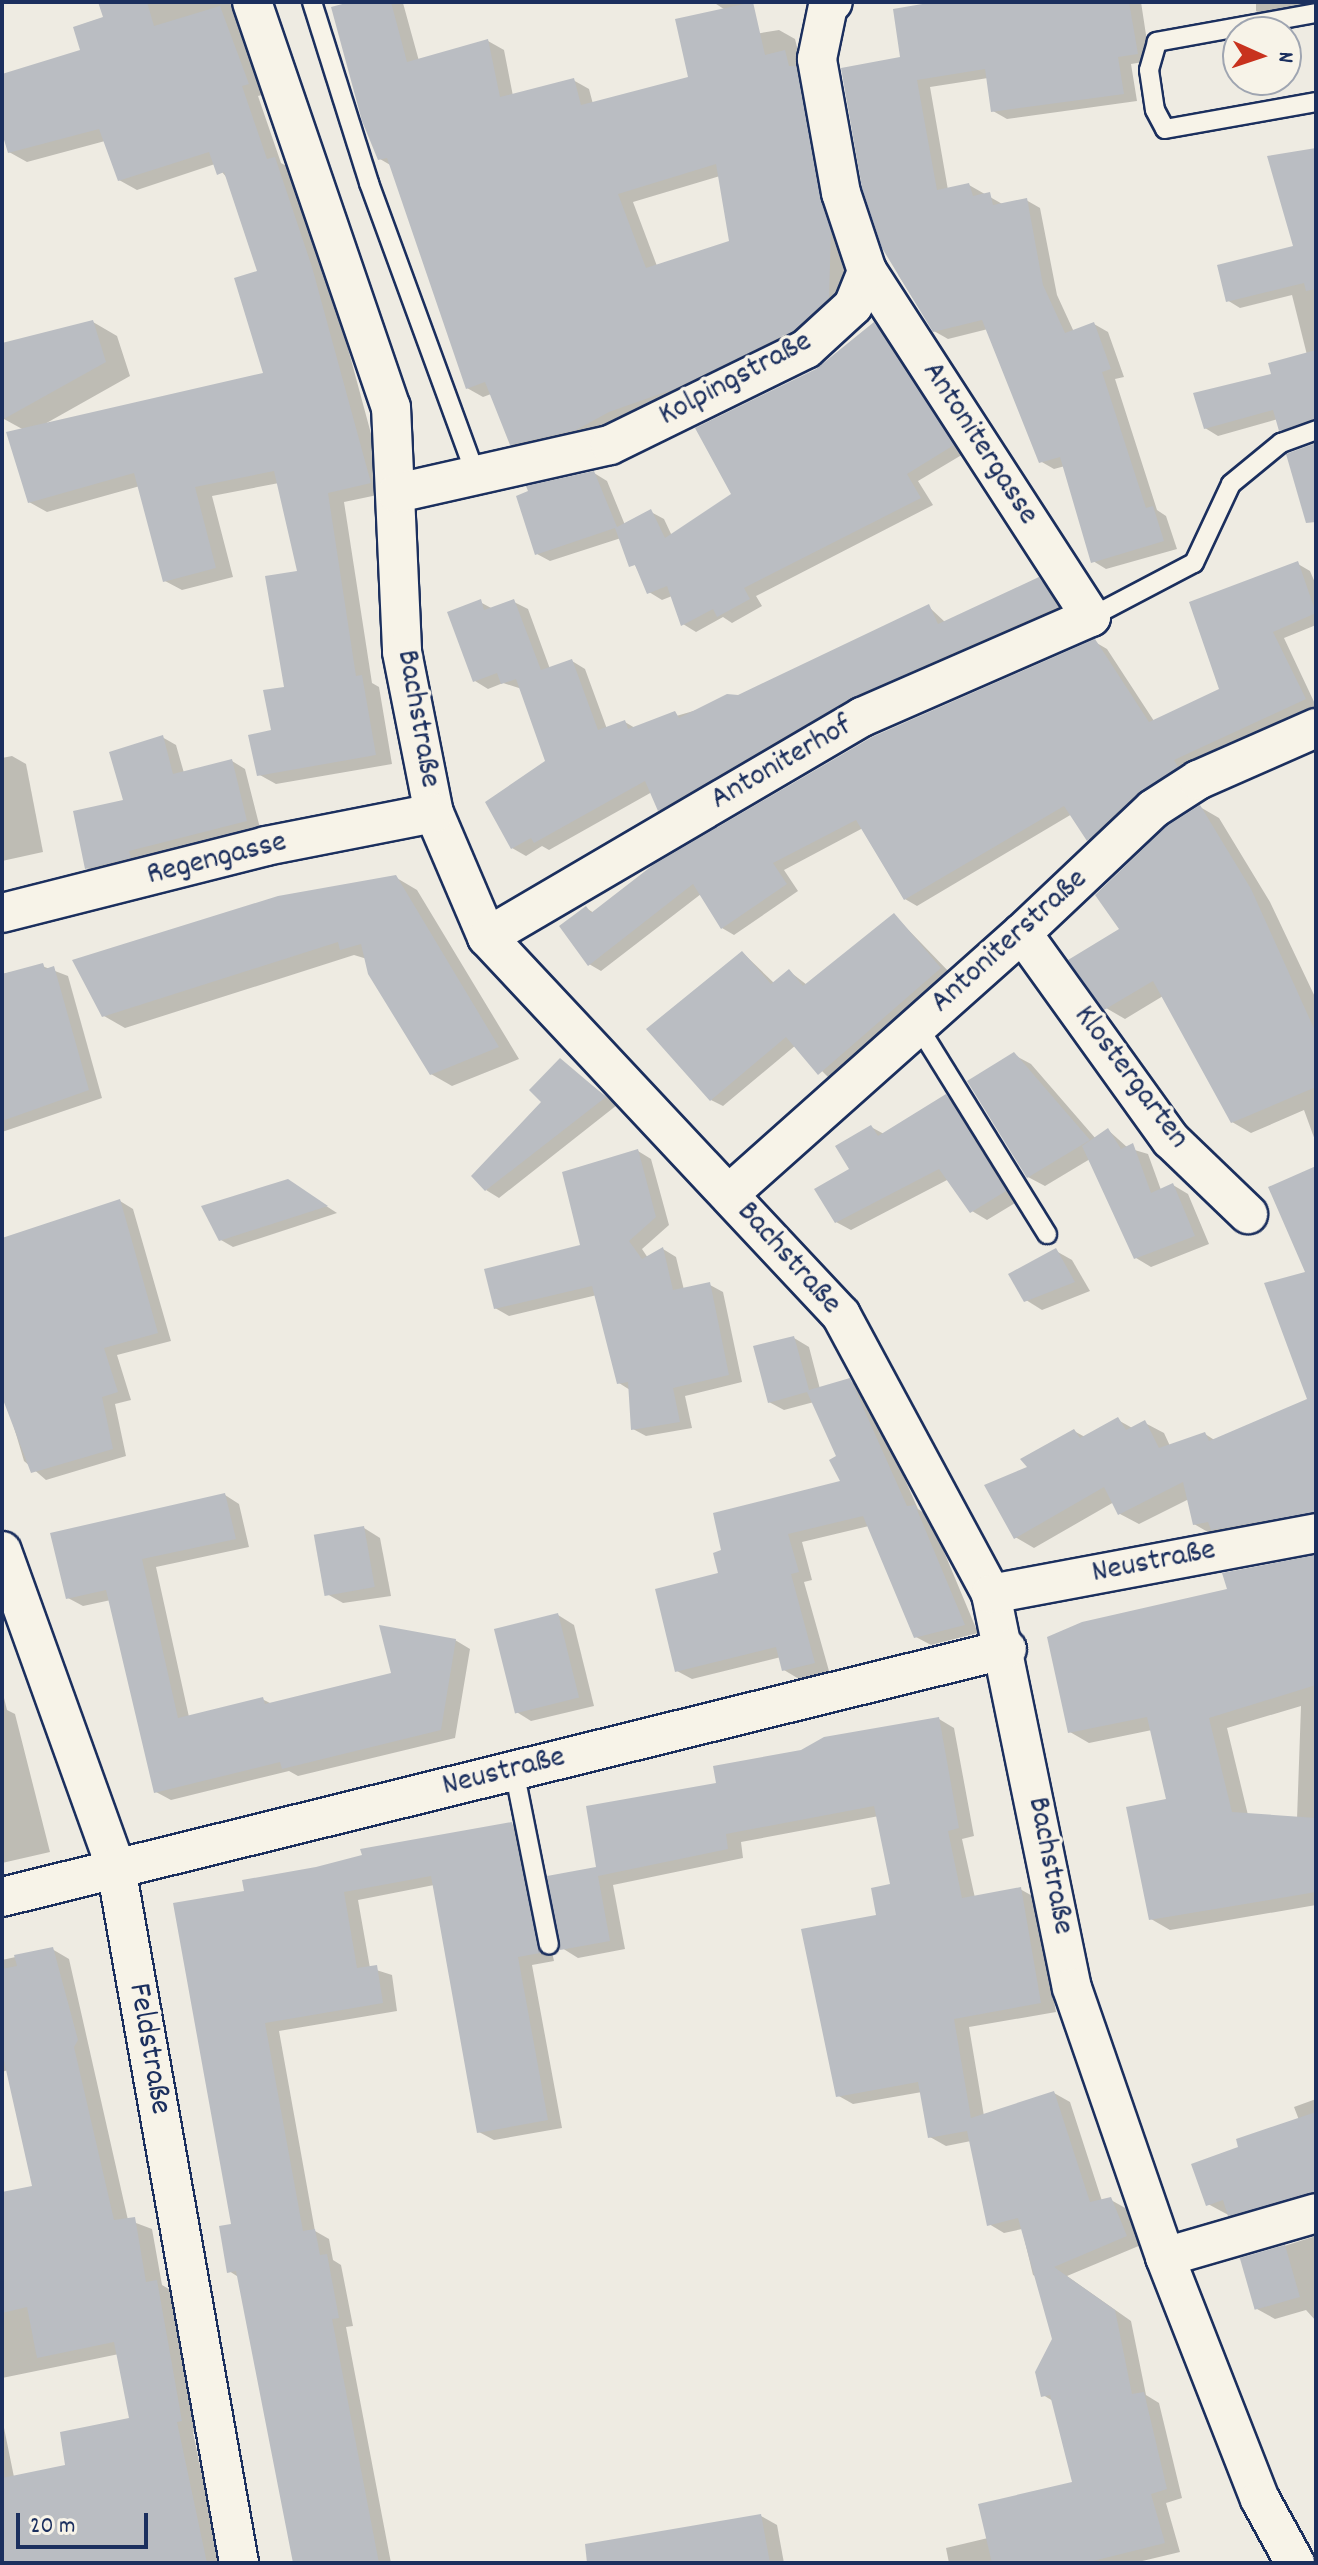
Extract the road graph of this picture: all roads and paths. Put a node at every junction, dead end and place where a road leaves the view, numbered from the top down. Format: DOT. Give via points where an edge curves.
graph roads {
  1 [pos="252,2"];
  2 [pos="312,2"];
  3 [pos="833,2"];
  4 [pos="1316,13"];
  5 [pos="1316,102"];
  6 [pos="867,271"];
  7 [pos="1316,430"];
  8 [pos="476,476"];
  9 [pos="397,493"];
  10 [pos="1091,617"];
  11 [pos="1316,728"];
  12 [pos="434,813"];
  13 [pos="2,913"];
  14 [pos="1022,933"];
  15 [pos="487,937"];
  16 [pos="918,1026"];
  17 [pos="729,1194"];
  18 [pos="1248,1214"];
  19 [pos="1047,1234"];
  20 [pos="1316,1533"];
  21 [pos="2,1551"];
  22 [pos="991,1594"];
  23 [pos="1007,1649"];
  24 [pos="514,1770"];
  25 [pos="116,1868"];
  26 [pos="2,1897"];
  27 [pos="549,1945"];
  28 [pos="1316,2213"];
  29 [pos="1165,2257"];
  30 [pos="239,2563"];
  31 [pos="1295,2563"];
  1 -- 9 [label="street, Bachstraße" via="391,407"];
  2 -- 8 [label="lane" via="369,183"];
  3 -- 6 [label="street" via="817,59 841,193"];
  4 -- 5 [label="lane" via="1157,42 1149,70 1155,110 1165,129"];
  6 -- 8 [label="street, Kolpingstraße" via="853,306 806,349 610,445"];
  6 -- 10 [label="street, Antonitergasse"];
  7 -- 10 [label="lane" via="1281,443 1231,484 1194,563"];
  8 -- 9 [label="street, Kolpingstraße"];
  9 -- 12 [label="street, Bachstraße" via="402,652"];
  10 -- 15 [label="street, Antoniterhof" via="862,717"];
  11 -- 14 [label="street, Antoniterstraße" via="1198,780 1153,809"];
  12 -- 13 [label="street, Regengasse" via="266,846"];
  12 -- 15 [label="street, Bachstraße"];
  14 -- 16 [label="street, Antoniterstraße"];
  14 -- 18 [label="street, Klostergarten" via="1171,1140"];
  15 -- 17 [label="street, Bachstraße"];
  16 -- 17 [label="street, Antoniterstraße"];
  16 -- 19 [label="lane"];
  17 -- 22 [label="street, Bachstraße" via="841,1315"];
  20 -- 22 [label="street, Neustraße"];
  21 -- 25 [label="street, Feldstraße"];
  22 -- 23 [label="street, Bachstraße"];
  23 -- 24 [label="street, Neustraße"];
  23 -- 29 [label="street, Bachstraße" via="1072,1988"];
  24 -- 25 [label="street, Neustraße"];
  24 -- 27 [label="lane"];
  25 -- 26 [label="street, Neustraße"];
  25 -- 30 [label="street, Feldstraße"];
  28 -- 29 [label="street"];
  29 -- 31 [label="street, Bachstraße" via="1260,2499"];
}
